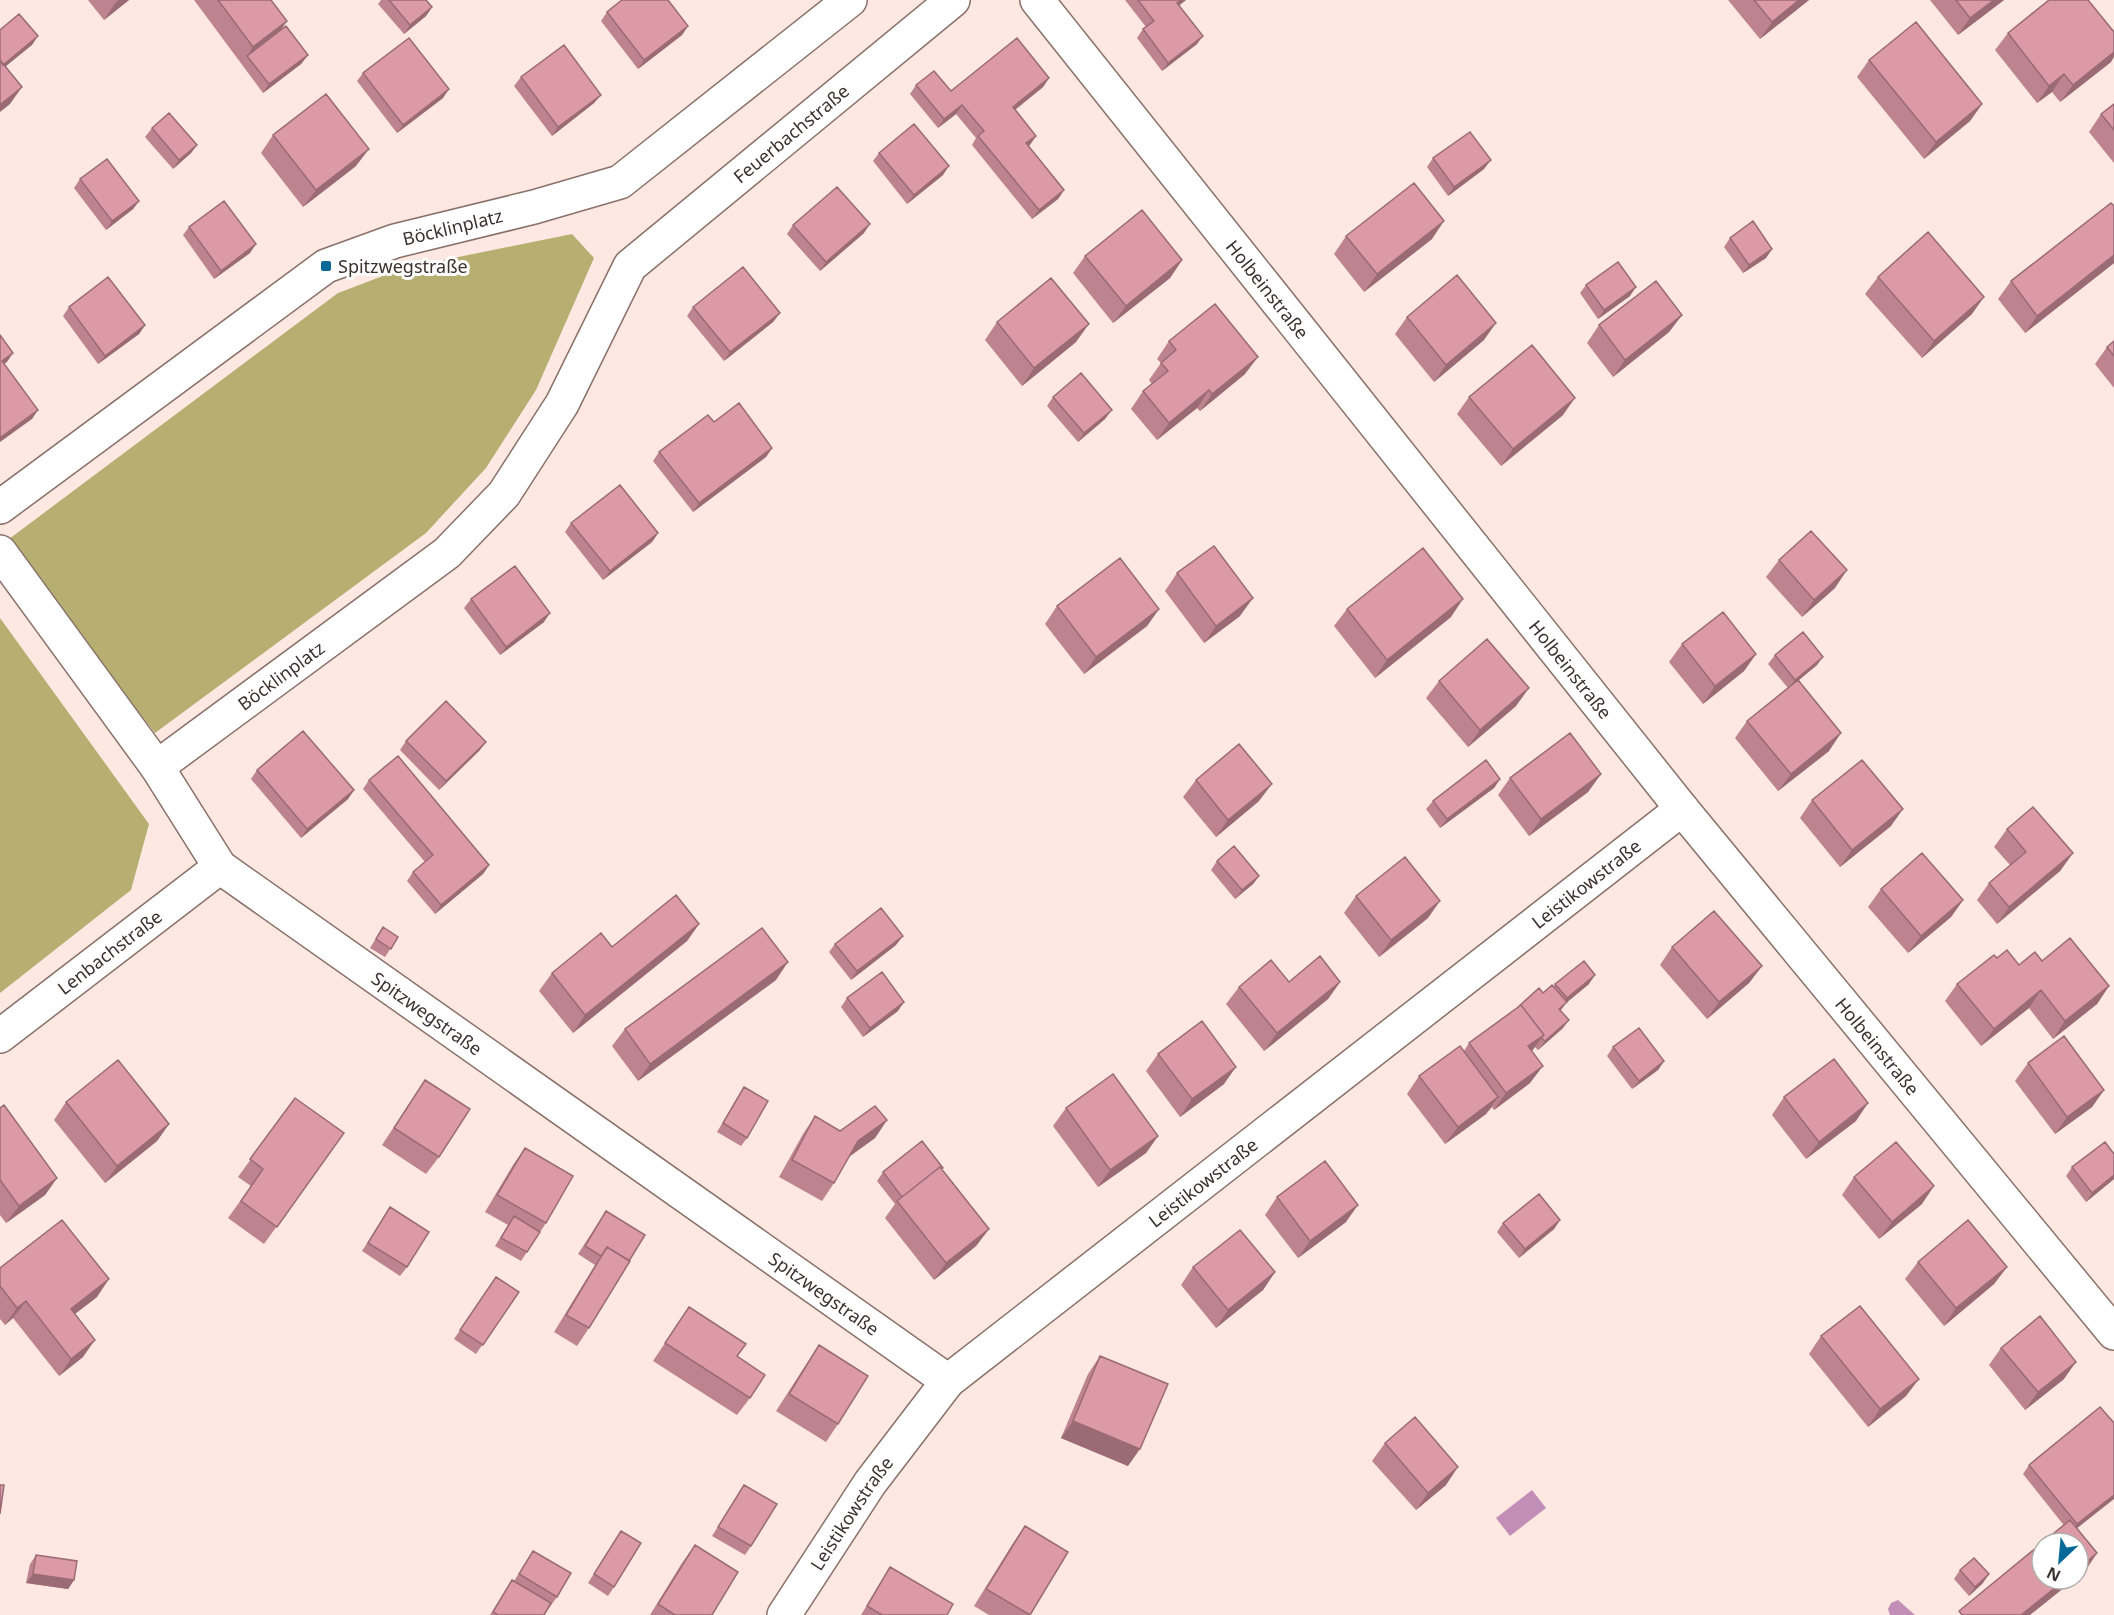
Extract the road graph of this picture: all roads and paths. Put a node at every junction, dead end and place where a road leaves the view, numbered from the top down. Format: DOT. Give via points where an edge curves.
graph roads {
  1 [pos="850,0"];
  2 [pos="952,0"];
  3 [pos="1036,0"];
  4 [pos="630,266"];
  5 [pos="0,507"];
  6 [pos="0,552"];
  7 [pos="157,767"];
  8 [pos="1682,808"];
  9 [pos="220,867"];
  10 [pos="0,1036"];
  11 [pos="2114,1333"];
  12 [pos="948,1382"];
  13 [pos="784,1615"];
  1 -- 5 [label="street, Böcklinplatz" via="620,182 395,241 326,267"];
  2 -- 4 [label="street, Feuerbachstraße"];
  3 -- 8 [label="street, Holbeinstraße"];
  4 -- 7 [label="street, Böcklinplatz" via="562,404 492,508 447,553"];
  6 -- 7 [label="street, Spitzwegstraße"];
  7 -- 9 [label="street, Spitzwegstraße"];
  8 -- 11 [label="street, Holbeinstraße"];
  8 -- 12 [label="street, Leistikowstraße"];
  9 -- 10 [label="street, Lenbachstraße"];
  9 -- 12 [label="street, Spitzwegstraße"];
  12 -- 13 [label="street, Leistikowstraße" via="870,1483"];
}
